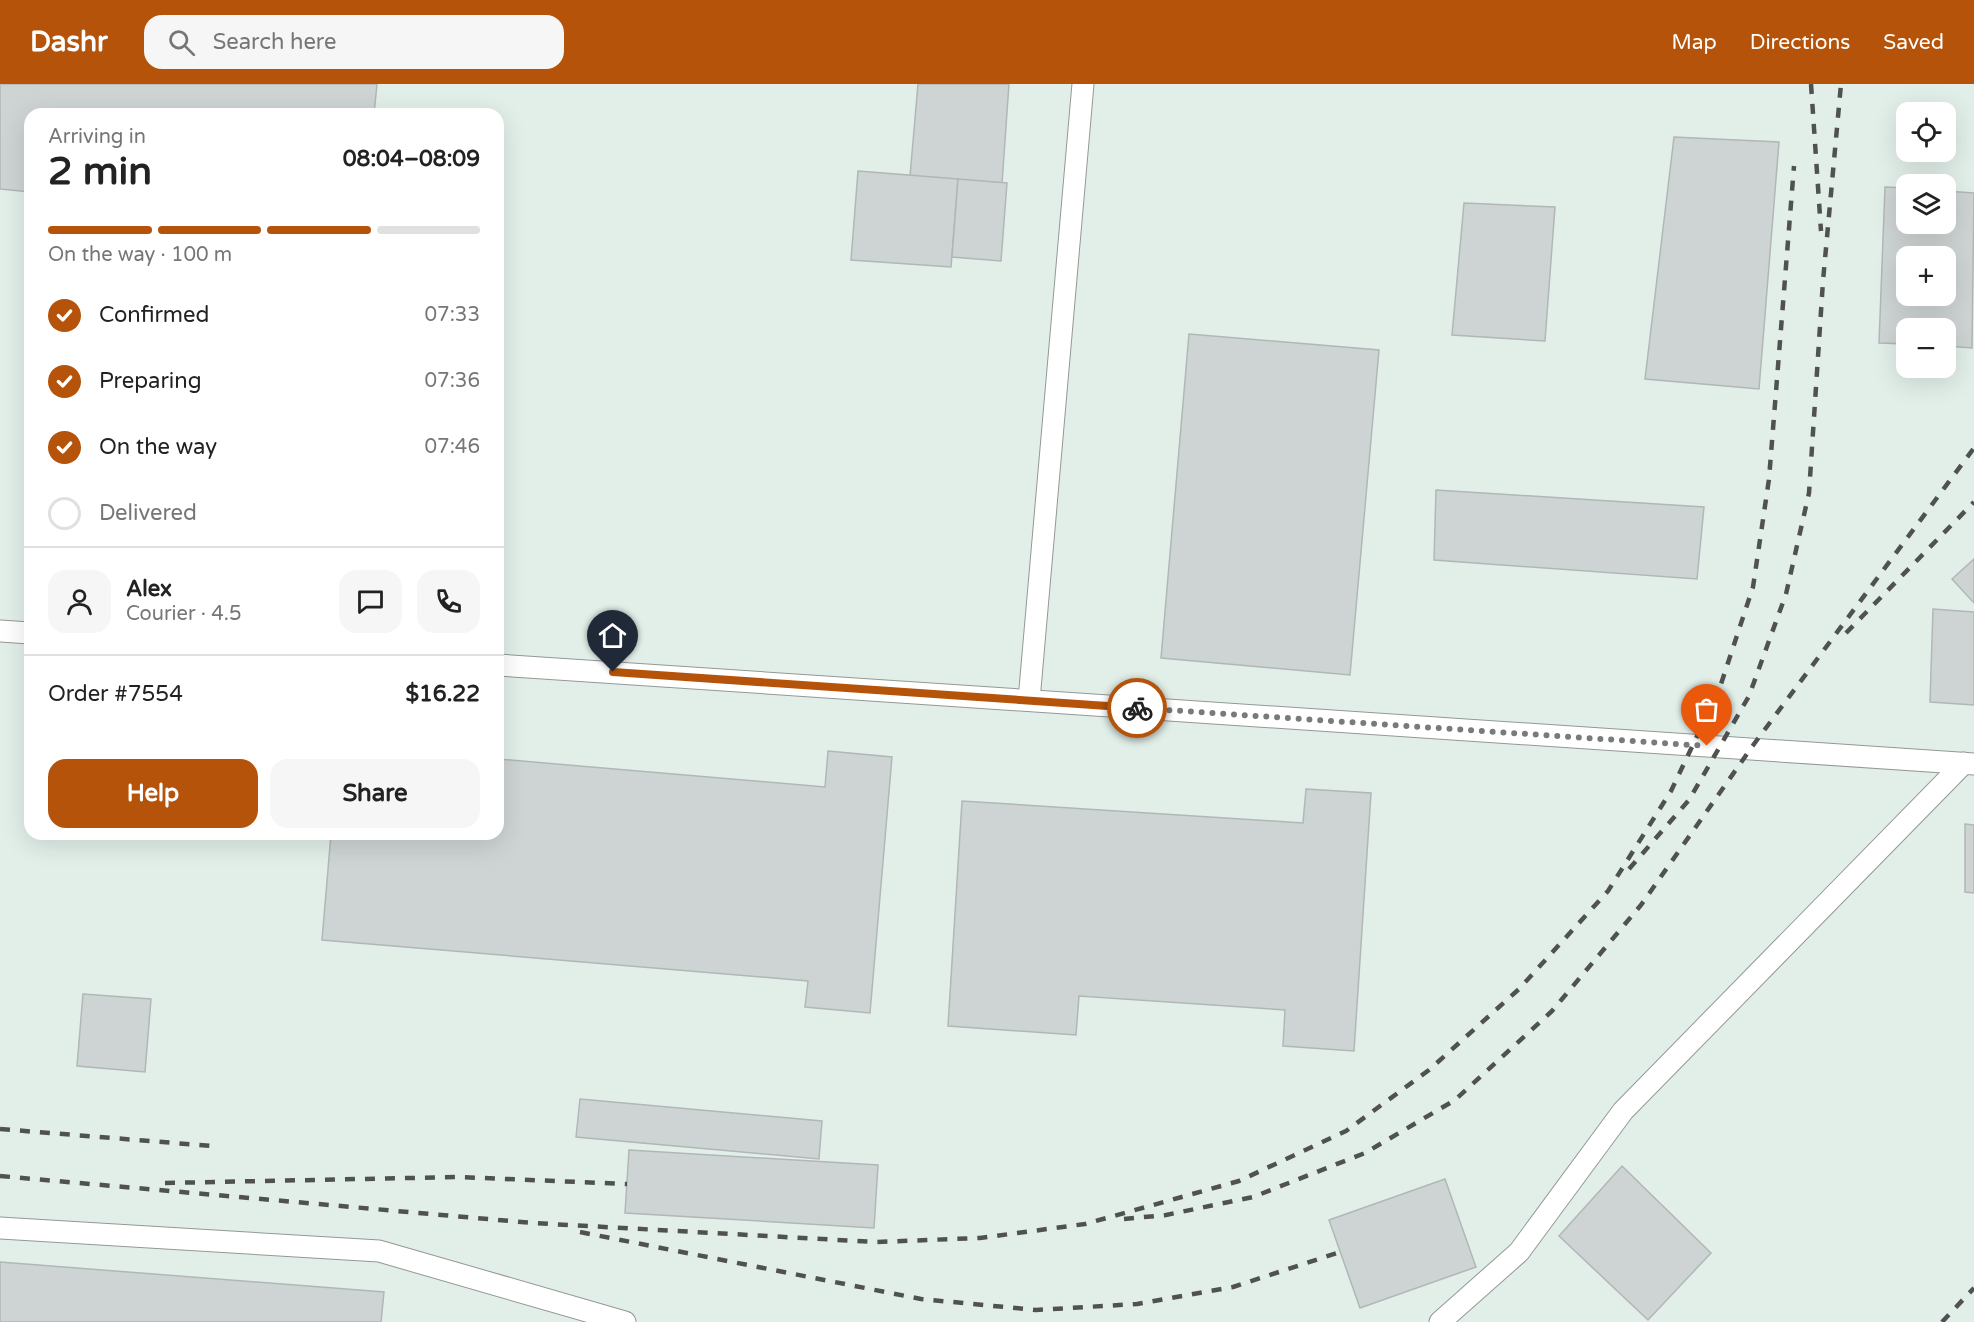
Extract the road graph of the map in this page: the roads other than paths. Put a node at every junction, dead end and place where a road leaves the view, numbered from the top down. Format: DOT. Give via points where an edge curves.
graph roads {
  1 [pos="1083,84"];
  2 [pos="0,631"];
  3 [pos="24,633"];
  4 [pos="504,665"];
  5 [pos="1029,700"];
  6 [pos="1969,763"];
  7 [pos="0,1228"];
  8 [pos="625,1322"];
  9 [pos="1440,1322"];
  1 -- 5 [label="lane"];
  2 -- 3 [label="lane"];
  4 -- 5 [label="lane"];
  5 -- 6 [label="lane"];
  6 -- 9 [label="lane" via="1623,1112 1519,1252"];
  7 -- 8 [label="lane" via="379,1251"];
}
